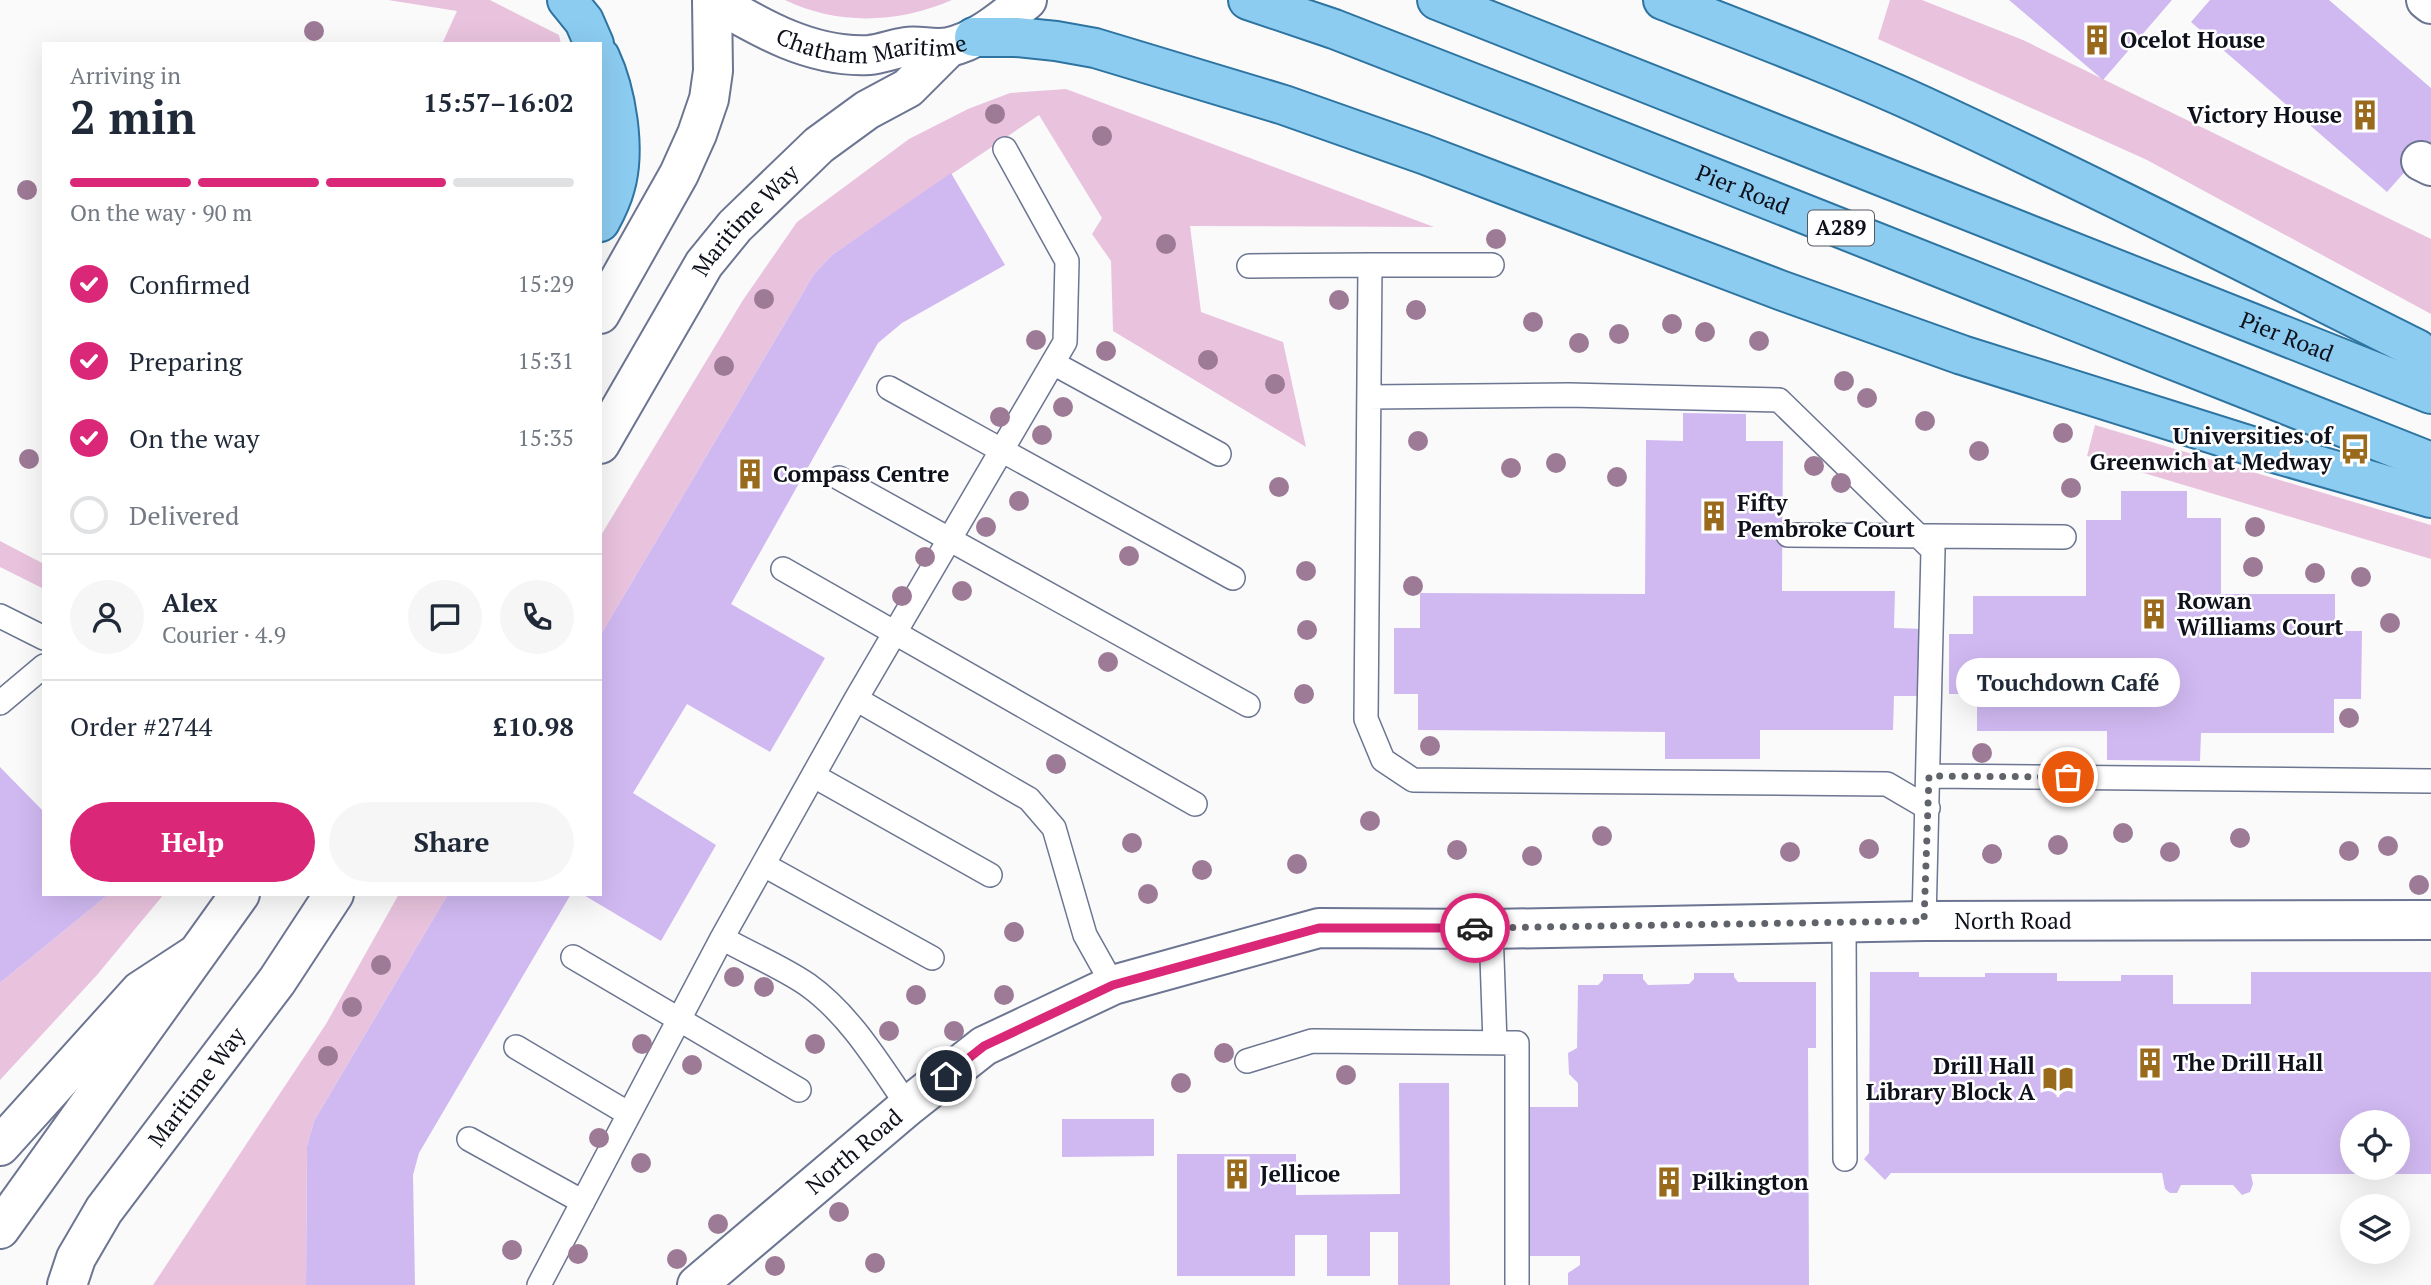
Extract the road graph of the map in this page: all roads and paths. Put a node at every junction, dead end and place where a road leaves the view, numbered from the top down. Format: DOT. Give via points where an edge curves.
graph roads {
  1 [pos="567,0"];
  2 [pos="713,0"];
  3 [pos="1027,0"];
  4 [pos="1248,0"];
  5 [pos="1437,0"];
  6 [pos="1663,0"];
  7 [pos="2426,0"];
  8 [pos="2431,4"];
  9 [pos="593,42"];
  10 [pos="961,42"];
  11 [pos="602,61"];
  12 [pos="1004,149"];
  13 [pos="602,217"];
  14 [pos="1370,265"];
  15 [pos="1492,265"];
  16 [pos="1249,266"];
  17 [pos="602,310"];
  18 [pos="2431,361"];
  19 [pos="1052,363"];
  20 [pos="889,388"];
  21 [pos="2431,394"];
  22 [pos="1369,397"];
  23 [pos="602,441"];
  24 [pos="1001,449"];
  25 [pos="1219,454"];
  26 [pos="2431,462"];
  27 [pos="839,478"];
  28 [pos="2431,498"];
  29 [pos="1788,535"];
  30 [pos="1917,535"];
  31 [pos="2064,537"];
  32 [pos="950,540"];
  33 [pos="783,569"];
  34 [pos="1233,578"];
  35 [pos="0,616"];
  36 [pos="895,633"];
  37 [pos="42,637"];
  38 [pos="42,668"];
  39 [pos="856,699"];
  40 [pos="0,703"];
  41 [pos="1248,705"];
  42 [pos="814,776"];
  43 [pos="1929,776"];
  44 [pos="2431,781"];
  45 [pos="1195,804"];
  46 [pos="1928,808"];
  47 [pos="764,865"];
  48 [pos="990,875"];
  49 [pos="239,896"];
  50 [pos="333,896"];
  51 [pos="2431,920"];
  52 [pos="1924,921"];
  53 [pos="1844,923"];
  54 [pos="1491,929"];
  55 [pos="722,939"];
  56 [pos="199,953"];
  57 [pos="573,957"];
  58 [pos="932,958"];
  59 [pos="1113,985"];
  60 [pos="679,1019"];
  61 [pos="1495,1043"];
  62 [pos="516,1047"];
  63 [pos="1247,1060"];
  64 [pos="799,1090"];
  65 [pos="908,1106"];
  66 [pos="629,1114"];
  67 [pos="469,1139"];
  68 [pos="0,1146"];
  69 [pos="1845,1159"];
  70 [pos="583,1202"];
  71 [pos="0,1229"];
  72 [pos="67,1285"];
  73 [pos="539,1285"];
  74 [pos="697,1285"];
  75 [pos="1517,1285"];
  1 -- 9 [label="main road"];
  2 -- 10 [label="street, Chatham Maritime" via="767,31 824,51 869,55"];
  2 -- 17 [label="street" via="713,71 697,134"];
  3 -- 10 [label="street, Chatham Maritime" via="998,23"];
  4 -- 26 [label="main road, Pier Road / A289" via="1532,106"];
  5 -- 21 [label="main road, Pier Road"];
  6 -- 18 [label="main road" via="1921,106 2193,236 2417,349"];
  7 -- 8 [label="street"];
  10 -- 23 [label="street, Maritime Way" via="908,88 867,110 819,145 735,226 704,264"];
  10 -- 28 [label="main road" via="1043,39 1095,48 1284,105 1962,355"];
  11 -- 13 [label="main road" via="619,134 616,185"];
  12 -- 19 [label="lane" via="1067,261 1065,342"];
  14 -- 15 [label="lane"];
  14 -- 16 [label="lane"];
  14 -- 22 [label="lane"];
  19 -- 24 [label="lane"];
  19 -- 25 [label="lane"];
  20 -- 24 [label="lane"];
  22 -- 30 [label="lane" via="1779,400"];
  22 -- 46 [label="lane" via="1366,719 1383,760 1413,780 1887,784"];
  24 -- 32 [label="lane"];
  24 -- 34 [label="lane"];
  27 -- 32 [label="lane"];
  29 -- 30 [label="lane"];
  30 -- 31 [label="lane"];
  30 -- 43 [label="lane" via="1933,550"];
  32 -- 36 [label="lane"];
  32 -- 41 [label="lane"];
  33 -- 36 [label="lane"];
  35 -- 37 [label="lane"];
  36 -- 39 [label="lane"];
  36 -- 45 [label="lane"];
  38 -- 40 [label="lane"];
  39 -- 42 [label="lane"];
  39 -- 59 [label="lane" via="1030,799 1054,828 1085,935"];
  42 -- 47 [label="lane"];
  42 -- 48 [label="lane"];
  43 -- 44 [label="lane"];
  43 -- 46 [label="lane"];
  46 -- 52 [label="lane"];
  47 -- 55 [label="lane"];
  47 -- 58 [label="lane"];
  49 -- 56 [label="street"];
  50 -- 72 [label="street, Maritime Way" via="277,981 104,1210 76,1258"];
  51 -- 52 [label="street, North Road"];
  52 -- 53 [label="street, North Road"];
  53 -- 54 [label="street, North Road"];
  53 -- 69 [label="lane"];
  54 -- 59 [label="street, North Road" via="1319,928"];
  54 -- 61 [label="lane"];
  55 -- 60 [label="lane"];
  55 -- 65 [label="lane" via="807,985 837,1010"];
  56 -- 68 [label="street" via="140,991"];
  56 -- 71 [label="street"];
  57 -- 60 [label="lane"];
  59 -- 65 [label="street, North Road" via="984,1046"];
  60 -- 64 [label="lane"];
  60 -- 66 [label="lane"];
  61 -- 63 [label="lane" via="1312,1041"];
  61 -- 75 [label="lane" via="1517,1043"];
  62 -- 66 [label="lane"];
  65 -- 74 [label="street, North Road"];
  66 -- 70 [label="lane"];
  67 -- 70 [label="lane"];
  70 -- 73 [label="lane"];
}
